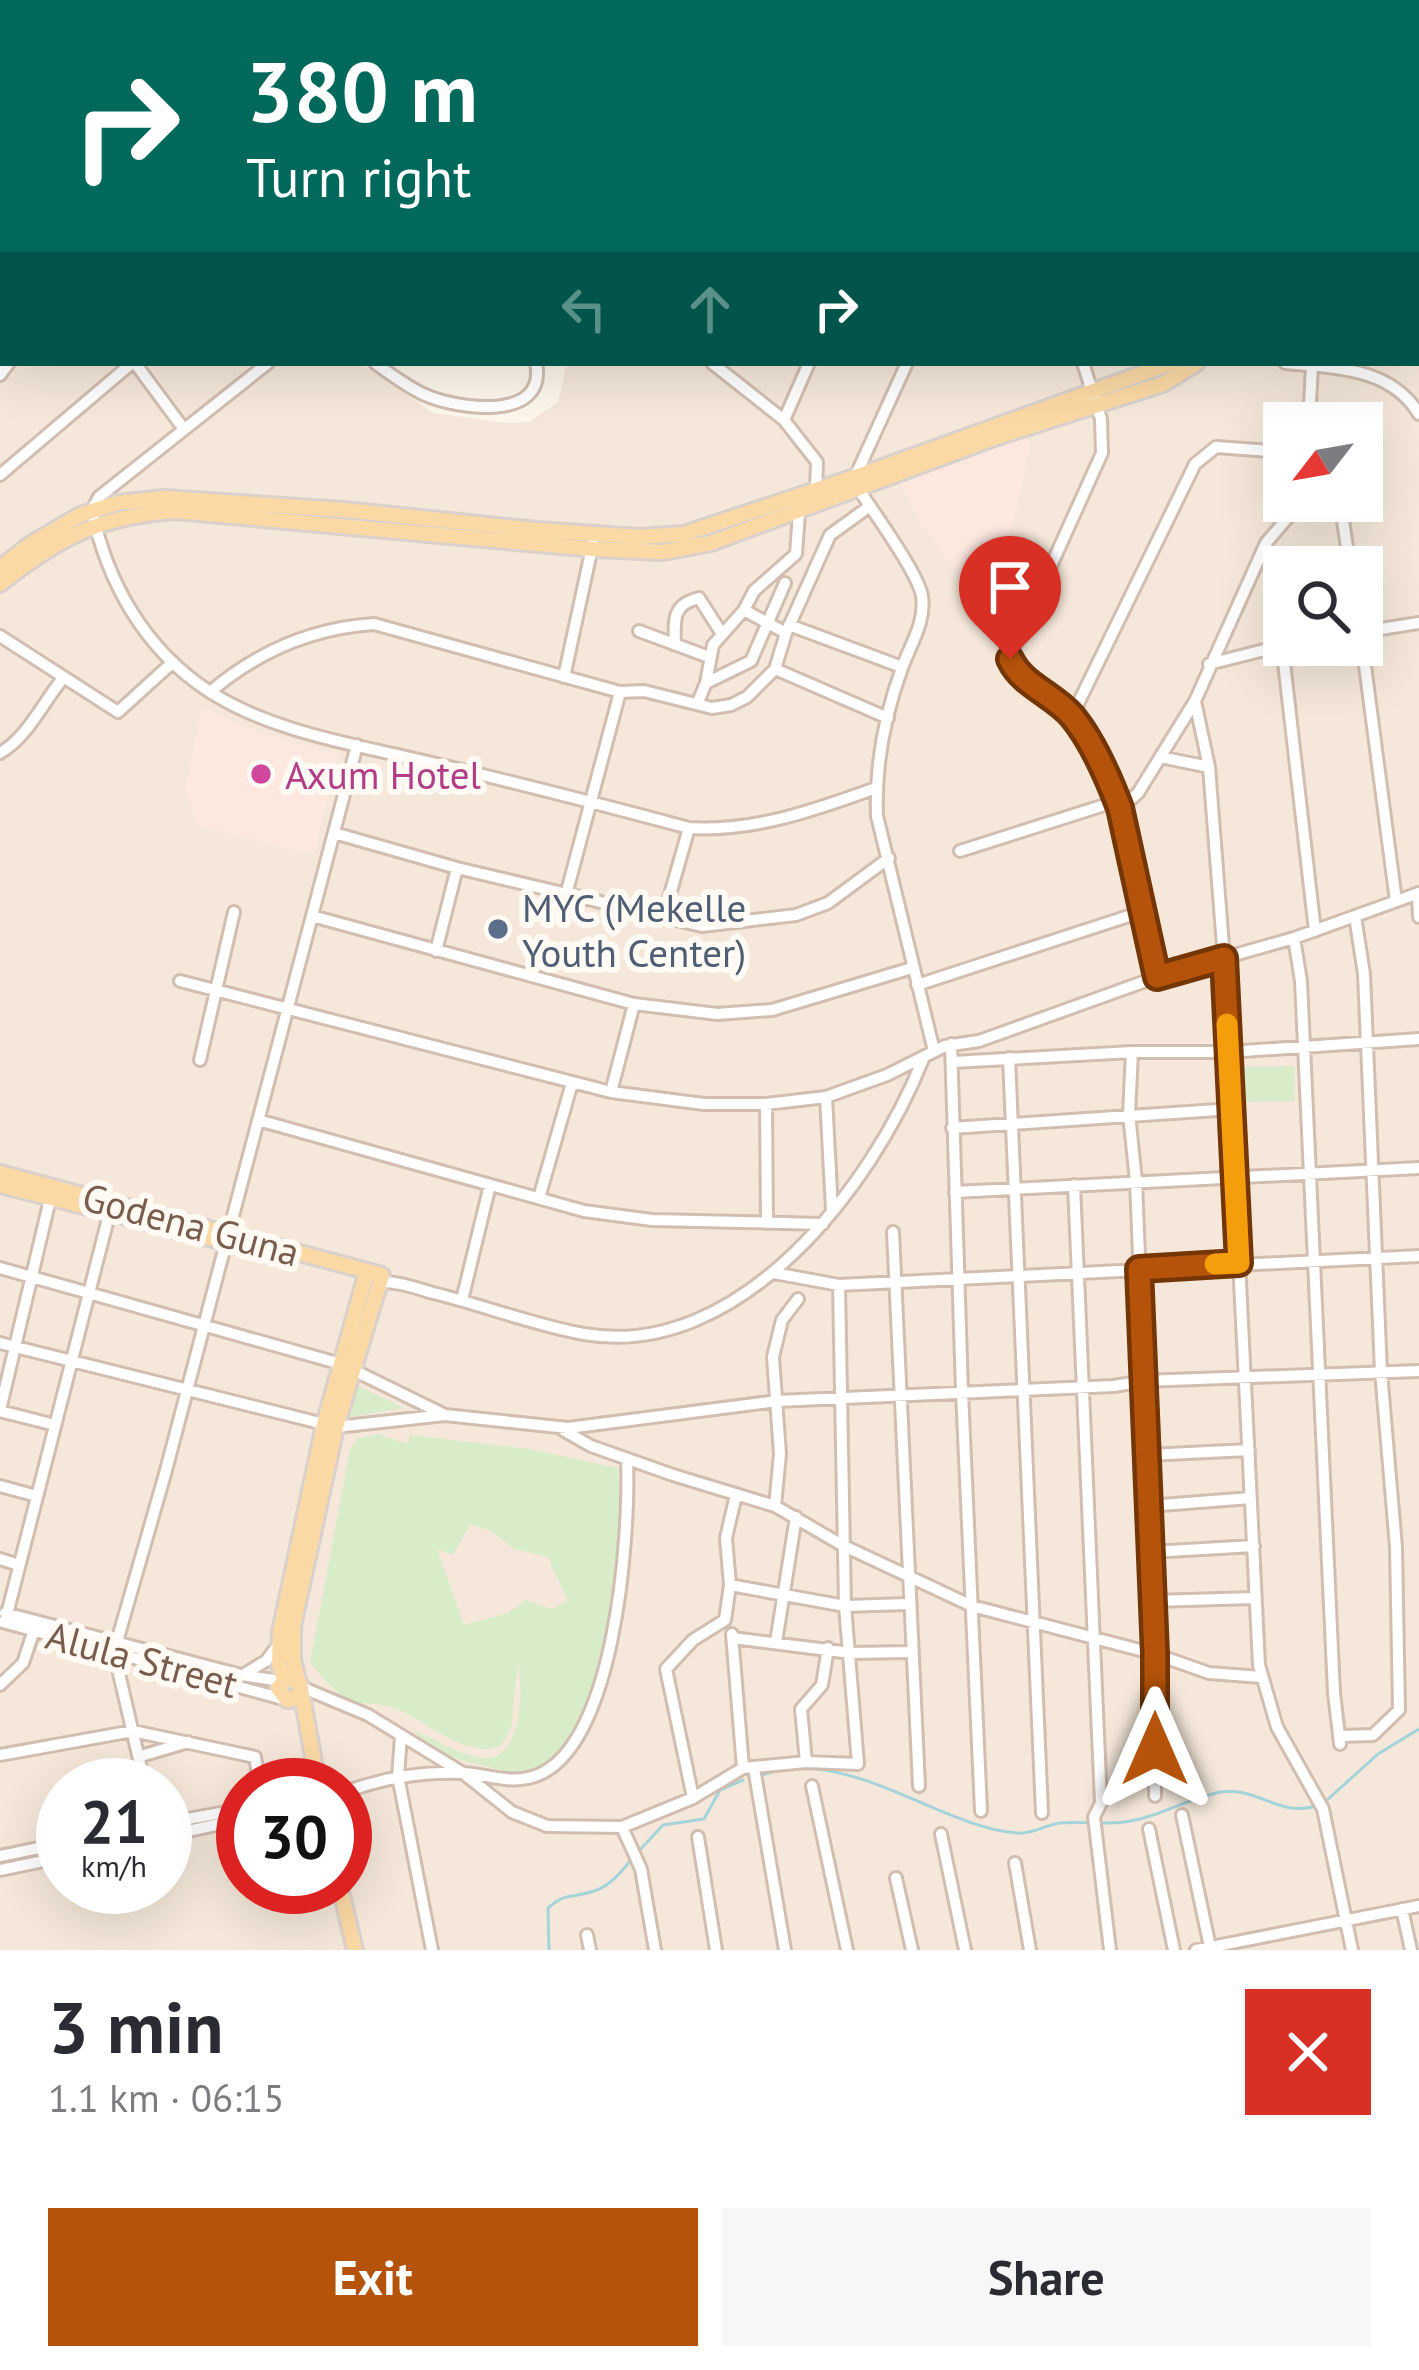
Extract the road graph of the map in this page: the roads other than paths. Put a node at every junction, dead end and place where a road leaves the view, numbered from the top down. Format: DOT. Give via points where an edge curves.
graph roads {
  1 [pos="129,366"];
  2 [pos="135,366"];
  3 [pos="264,366"];
  4 [pos="380,366"];
  5 [pos="536,366"];
  6 [pos="716,366"];
  7 [pos="807,366"];
  8 [pos="907,366"];
  9 [pos="1084,366"];
  10 [pos="1165,366"];
  11 [pos="1192,366"];
  12 [pos="1312,366"];
  13 [pos="1095,400"];
  14 [pos="1310,402"];
  15 [pos="1419,414"];
  16 [pos="784,420"];
  17 [pos="183,428"];
  18 [pos="1263,450"];
  19 [pos="0,475"];
  20 [pos="857,484"];
  21 [pos="816,490"];
  22 [pos="870,506"];
  23 [pos="799,514"];
  24 [pos="93,517"];
  25 [pos="1284,522"];
  26 [pos="594,541"];
  27 [pos="1266,543"];
  28 [pos="1266,546"];
  29 [pos="796,554"];
  30 [pos="817,566"];
  31 [pos="0,568"];
  32 [pos="770,575"];
  33 [pos="784,583"];
  34 [pos="0,584"];
  35 [pos="803,597"];
  36 [pos="744,610"];
  37 [pos="768,621"];
  38 [pos="1419,623"];
  39 [pos="1383,629"];
  40 [pos="788,630"];
  41 [pos="639,631"];
  42 [pos="722,634"];
  43 [pos="0,637"];
  44 [pos="675,643"];
  45 [pos="1263,650"];
  46 [pos="709,657"];
  47 [pos="172,662"];
  48 [pos="1209,664"];
  49 [pos="746,665"];
  50 [pos="1285,666"];
  51 [pos="1365,666"];
  52 [pos="902,668"];
  53 [pos="775,669"];
  54 [pos="64,676"];
  55 [pos="564,676"];
  56 [pos="706,683"];
  57 [pos="755,690"];
  58 [pos="210,692"];
  59 [pos="620,692"];
  60 [pos="1195,701"];
  61 [pos="698,702"];
  62 [pos="1072,716"];
  63 [pos="888,718"];
  64 [pos="357,745"];
  65 [pos="0,753"];
  66 [pos="1160,757"];
  67 [pos="1209,767"];
  68 [pos="876,788"];
  69 [pos="590,802"];
  70 [pos="1119,804"];
  71 [pos="688,828"];
  72 [pos="334,833"];
  73 [pos="960,851"];
  74 [pos="889,858"];
  75 [pos="457,868"];
  76 [pos="1418,893"];
  77 [pos="566,895"];
  78 [pos="1396,901"];
  79 [pos="234,912"];
  80 [pos="1141,913"];
  81 [pos="312,916"];
  82 [pos="1355,916"];
  83 [pos="1419,917"];
  84 [pos="663,920"];
  85 [pos="1315,931"];
  86 [pos="1294,938"];
  87 [pos="436,951"];
  88 [pos="1224,958"];
  89 [pos="912,968"];
  90 [pos="1157,977"];
  91 [pos="180,981"];
  92 [pos="917,985"];
  93 [pos="218,992"];
  94 [pos="634,1004"];
  95 [pos="287,1010"];
  96 [pos="1419,1039"];
  97 [pos="1367,1040"];
  98 [pos="951,1044"];
  99 [pos="1304,1046"];
  100 [pos="1132,1052"];
  101 [pos="1228,1052"];
  102 [pos="929,1055"];
  103 [pos="1010,1058"];
  104 [pos="200,1060"];
  105 [pos="953,1062"];
  106 [pos="572,1083"];
  107 [pos="610,1092"];
  108 [pos="826,1097"];
  109 [pos="766,1104"];
  110 [pos="1232,1109"];
  111 [pos="1129,1114"];
  112 [pos="258,1120"];
  113 [pos="1012,1124"];
  114 [pos="952,1128"];
  115 [pos="1419,1168"];
  116 [pos="1372,1169"];
  117 [pos="1310,1172"];
  118 [pos="0,1173"];
  119 [pos="1237,1175"];
  120 [pos="1136,1181"];
  121 [pos="0,1185"];
  122 [pos="490,1185"];
  123 [pos="1074,1185"];
  124 [pos="1015,1189"];
  125 [pos="51,1192"];
  126 [pos="956,1192"];
  127 [pos="539,1198"];
  128 [pos="110,1209"];
  129 [pos="832,1214"];
  130 [pos="767,1223"];
  131 [pos="823,1224"];
  132 [pos="893,1232"];
  133 [pos="227,1238"];
  134 [pos="1419,1256"];
  135 [pos="1376,1258"];
  136 [pos="1313,1260"];
  137 [pos="1239,1263"];
  138 [pos="0,1268"];
  139 [pos="1139,1269"];
  140 [pos="1079,1272"];
  141 [pos="774,1273"];
  142 [pos="1016,1276"];
  143 [pos="34,1277"];
  144 [pos="377,1278"];
  145 [pos="958,1279"];
  146 [pos="895,1282"];
  147 [pos="839,1285"];
  148 [pos="89,1293"];
  149 [pos="798,1299"];
  150 [pos="462,1300"];
  151 [pos="205,1324"];
  152 [pos="0,1342"];
  153 [pos="15,1347"];
  154 [pos="71,1360"];
  155 [pos="346,1367"];
  156 [pos="1419,1371"];
  157 [pos="1381,1372"];
  158 [pos="1320,1374"];
  159 [pos="1245,1380"];
  160 [pos="1143,1381"];
  161 [pos="1082,1386"];
  162 [pos="1022,1388"];
  163 [pos="188,1390"];
  164 [pos="962,1392"];
  165 [pos="902,1397"];
  166 [pos="777,1401"];
  167 [pos="842,1401"];
  168 [pos="0,1410"];
  169 [pos="445,1415"];
  170 [pos="55,1425"];
  171 [pos="330,1426"];
  172 [pos="560,1428"];
  173 [pos="1249,1450"];
  174 [pos="1148,1456"];
  175 [pos="626,1459"];
  176 [pos="0,1486"];
  177 [pos="317,1491"];
  178 [pos="736,1495"];
  179 [pos="37,1496"];
  180 [pos="1252,1498"];
  181 [pos="775,1506"];
  182 [pos="1148,1506"];
  183 [pos="796,1517"];
  184 [pos="842,1545"];
  185 [pos="1253,1546"];
  186 [pos="1151,1552"];
  187 [pos="0,1559"];
  188 [pos="20,1565"];
  189 [pos="909,1578"];
  190 [pos="730,1585"];
  191 [pos="784,1593"];
  192 [pos="1255,1598"];
  193 [pos="1152,1601"];
  194 [pos="908,1604"];
  195 [pos="845,1606"];
  196 [pos="972,1606"];
  197 [pos="3,1617"];
  198 [pos="725,1620"];
  199 [pos="1031,1623"];
  200 [pos="34,1630"];
  201 [pos="733,1638"];
  202 [pos="1093,1638"];
  203 [pos="776,1642"];
  204 [pos="278,1645"];
  205 [pos="116,1647"];
  206 [pos="828,1648"];
  207 [pos="910,1652"];
  208 [pos="851,1653"];
  209 [pos="1155,1654"];
  210 [pos="241,1675"];
  211 [pos="1261,1677"];
  212 [pos="0,1684"];
  213 [pos="293,1684"];
  214 [pos="285,1700"];
  215 [pos="133,1731"];
  216 [pos="401,1736"];
  217 [pos="191,1742"];
  218 [pos="0,1755"];
  219 [pos="141,1756"];
  220 [pos="255,1758"];
  221 [pos="309,1758"];
  222 [pos="309,1758"];
  223 [pos="806,1762"];
  224 [pos="748,1768"];
  225 [pos="463,1773"];
  226 [pos="398,1776"];
  227 [pos="372,1784"];
  228 [pos="812,1786"];
  229 [pos="919,1786"];
  230 [pos="1155,1796"];
  231 [pos="693,1798"];
  232 [pos="981,1811"];
  233 [pos="1042,1813"];
  234 [pos="1182,1815"];
  235 [pos="622,1827"];
  236 [pos="1148,1829"];
  237 [pos="941,1834"];
  238 [pos="698,1837"];
  239 [pos="36,1849"];
  240 [pos="0,1856"];
  241 [pos="36,1863"];
  242 [pos="1015,1863"];
  243 [pos="0,1870"];
  244 [pos="896,1878"];
  245 [pos="1419,1906"];
  246 [pos="1402,1910"];
  247 [pos="342,1914"];
  248 [pos="1346,1922"];
  249 [pos="1282,1934"];
  250 [pos="586,1935"];
  251 [pos="1211,1948"];
  252 [pos="351,1950"];
  253 [pos="432,1950"];
  254 [pos="590,1950"];
  255 [pos="655,1950"];
  256 [pos="716,1950"];
  257 [pos="785,1950"];
  258 [pos="847,1950"];
  259 [pos="912,1950"];
  260 [pos="965,1950"];
  261 [pos="1030,1950"];
  262 [pos="1110,1950"];
  263 [pos="1174,1950"];
  264 [pos="1286,1950"];
  265 [pos="1352,1950"];
  266 [pos="1411,1950"];
  1 -- 19 [label="street"];
  2 -- 17 [label="street"];
  3 -- 17 [label="street"];
  4 -- 5 [label="street" via="425,395 471,405 527,398"];
  6 -- 16 [label="street"];
  7 -- 16 [label="street"];
  8 -- 20 [label="street"];
  9 -- 13 [label="street"];
  10 -- 13 [label="main road"];
  11 -- 13 [label="main road" via="1163,384"];
  12 -- 14 [label="street"];
  12 -- 15 [label="street" via="1396,386"];
  13 -- 20 [label="main road"];
  13 -- 62 [label="street" via="1102,453 1010,651 1018,674"];
  16 -- 21 [label="street" via="817,462"];
  17 -- 24 [label="street" via="99,497"];
  18 -- 62 [label="street" via="1216,447 1195,464"];
  20 -- 21 [label="main road"];
  20 -- 22 [label="street"];
  20 -- 23 [label="main road"];
  21 -- 26 [label="main road" via="684,534"];
  22 -- 30 [label="street" via="830,535"];
  22 -- 52 [label="street" via="922,594"];
  23 -- 26 [label="main road" via="679,550"];
  23 -- 29 [label="street"];
  24 -- 26 [label="main road" via="176,511"];
  24 -- 31 [label="main road" via="51,530"];
  24 -- 34 [label="main road"];
  24 -- 47 [label="street" via="111,580"];
  25 -- 27 [label="street"];
  26 -- 55 [label="street"];
  27 -- 28 [label="street"];
  27 -- 48 [label="street"];
  29 -- 30 [label="street"];
  29 -- 32 [label="street"];
  30 -- 35 [label="street"];
  32 -- 33 [label="street"];
  32 -- 36 [label="street"];
  33 -- 35 [label="street"];
  33 -- 37 [label="street"];
  35 -- 40 [label="street"];
  36 -- 37 [label="street"];
  36 -- 42 [label="street"];
  37 -- 40 [label="street"];
  37 -- 49 [label="street"];
  38 -- 39 [label="street"];
  40 -- 52 [label="street"];
  40 -- 53 [label="street"];
  41 -- 44 [label="street"];
  42 -- 44 [label="street" via="693,598 674,616"];
  42 -- 46 [label="street"];
  43 -- 54 [label="street"];
  44 -- 46 [label="street"];
  45 -- 48 [label="street"];
  46 -- 56 [label="street"];
  47 -- 54 [label="street" via="120,712"];
  47 -- 58 [label="street"];
  48 -- 60 [label="street"];
  49 -- 56 [label="street"];
  49 -- 57 [label="street"];
  50 -- 85 [label="street"];
  51 -- 78 [label="street"];
  52 -- 63 [label="street"];
  53 -- 57 [label="street"];
  53 -- 63 [label="street"];
  54 -- 65 [label="street" via="23,736"];
  55 -- 58 [label="street" via="374,624 314,633 245,664"];
  55 -- 59 [label="street"];
  56 -- 61 [label="street"];
  57 -- 61 [label="street" via="721,708"];
  58 -- 64 [label="street"];
  59 -- 61 [label="street"];
  59 -- 69 [label="street"];
  60 -- 66 [label="street"];
  60 -- 67 [label="street"];
  62 -- 70 [label="street"];
  63 -- 68 [label="street"];
  64 -- 69 [label="street"];
  64 -- 72 [label="street"];
  66 -- 67 [label="street"];
  66 -- 70 [label="street" via="1138,794"];
  67 -- 88 [label="street"];
  68 -- 71 [label="street" via="756,826"];
  68 -- 74 [label="street"];
  69 -- 71 [label="street"];
  69 -- 77 [label="street"];
  70 -- 73 [label="street"];
  70 -- 80 [label="street"];
  71 -- 84 [label="street"];
  72 -- 75 [label="street"];
  72 -- 81 [label="street"];
  74 -- 84 [label="street" via="828,903 796,915 725,925"];
  74 -- 89 [label="street"];
  75 -- 77 [label="street"];
  75 -- 87 [label="street"];
  76 -- 78 [label="street"];
  76 -- 83 [label="street"];
  77 -- 84 [label="street"];
  78 -- 82 [label="street"];
  79 -- 93 [label="street"];
  80 -- 90 [label="street"];
  80 -- 92 [label="street"];
  81 -- 87 [label="street"];
  81 -- 95 [label="street"];
  82 -- 85 [label="street"];
  82 -- 97 [label="street"];
  85 -- 86 [label="street"];
  86 -- 88 [label="street"];
  86 -- 99 [label="street"];
  87 -- 94 [label="street"];
  88 -- 90 [label="street"];
  88 -- 101 [label="street"];
  89 -- 92 [label="street"];
  89 -- 94 [label="street" via="772,1010 717,1014"];
  90 -- 98 [label="street" via="980,1041"];
  91 -- 93 [label="street"];
  92 -- 102 [label="street"];
  93 -- 95 [label="street"];
  93 -- 104 [label="street"];
  94 -- 107 [label="street"];
  95 -- 106 [label="street"];
  95 -- 112 [label="street"];
  96 -- 97 [label="street"];
  97 -- 99 [label="street"];
  97 -- 116 [label="street"];
  98 -- 102 [label="street"];
  98 -- 105 [label="street"];
  99 -- 101 [label="street"];
  99 -- 117 [label="street"];
  100 -- 101 [label="street"];
  100 -- 103 [label="street"];
  100 -- 111 [label="street"];
  101 -- 110 [label="street"];
  102 -- 108 [label="street"];
  102 -- 129 [label="street"];
  103 -- 105 [label="street"];
  103 -- 113 [label="street"];
  105 -- 114 [label="street"];
  106 -- 107 [label="street"];
  106 -- 127 [label="street"];
  107 -- 109 [label="street"];
  108 -- 109 [label="street"];
  108 -- 129 [label="street"];
  109 -- 130 [label="street"];
  110 -- 111 [label="street"];
  110 -- 119 [label="street"];
  111 -- 113 [label="street"];
  111 -- 120 [label="street"];
  112 -- 122 [label="street"];
  112 -- 133 [label="street"];
  113 -- 114 [label="street"];
  113 -- 124 [label="street"];
  114 -- 126 [label="street"];
  115 -- 116 [label="street"];
  116 -- 117 [label="street"];
  116 -- 135 [label="street"];
  117 -- 119 [label="street"];
  117 -- 136 [label="street"];
  118 -- 125 [label="main road, Godena Guna"];
  119 -- 120 [label="street"];
  119 -- 137 [label="street"];
  120 -- 123 [label="street"];
  120 -- 139 [label="street"];
  121 -- 125 [label="main road, Godena Guna"];
  122 -- 127 [label="street"];
  122 -- 150 [label="street"];
  123 -- 124 [label="street"];
  123 -- 140 [label="street"];
  124 -- 126 [label="street"];
  124 -- 142 [label="street"];
  125 -- 128 [label="main road, Godena Guna"];
  125 -- 143 [label="street"];
  126 -- 145 [label="street"];
  127 -- 130 [label="street" via="652,1220"];
  128 -- 133 [label="main road, Godena Guna"];
  128 -- 148 [label="street"];
  129 -- 131 [label="street"];
  130 -- 131 [label="street"];
  131 -- 141 [label="street"];
  132 -- 146 [label="street"];
  133 -- 144 [label="main road, Godena Guna"];
  133 -- 151 [label="street"];
  134 -- 135 [label="street"];
  135 -- 136 [label="street"];
  135 -- 157 [label="street"];
  136 -- 137 [label="street"];
  136 -- 158 [label="street"];
  137 -- 139 [label="street"];
  137 -- 159 [label="street"];
  138 -- 143 [label="street"];
  139 -- 140 [label="street"];
  139 -- 160 [label="street"];
  140 -- 142 [label="street"];
  140 -- 161 [label="street"];
  141 -- 147 [label="street"];
  141 -- 150 [label="street" via="732,1302 647,1333 589,1335"];
  142 -- 145 [label="street"];
  142 -- 162 [label="street"];
  143 -- 148 [label="street"];
  143 -- 153 [label="street"];
  144 -- 150 [label="street"];
  144 -- 155 [label="main road"];
  145 -- 146 [label="street"];
  145 -- 164 [label="street"];
  146 -- 147 [label="street"];
  146 -- 165 [label="street"];
  147 -- 167 [label="street"];
  148 -- 151 [label="street"];
  148 -- 154 [label="street"];
  149 -- 166 [label="street" via="777,1333"];
  151 -- 155 [label="street"];
  151 -- 163 [label="street"];
  152 -- 153 [label="street"];
  153 -- 154 [label="street"];
  153 -- 168 [label="street"];
  154 -- 163 [label="street"];
  154 -- 170 [label="street"];
  155 -- 169 [label="street"];
  155 -- 171 [label="main road"];
  156 -- 157 [label="street"];
  157 -- 158 [label="street"];
  157 -- 158 [label="street" via="1399,1710 1373,1735 1341,1740"];
  158 -- 159 [label="street"];
  159 -- 160 [label="street"];
  159 -- 173 [label="street"];
  160 -- 161 [label="street"];
  160 -- 174 [label="street"];
  161 -- 162 [label="street"];
  161 -- 202 [label="street"];
  162 -- 164 [label="street"];
  162 -- 199 [label="street"];
  163 -- 171 [label="street"];
  163 -- 205 [label="street"];
  164 -- 165 [label="street"];
  164 -- 196 [label="street"];
  165 -- 167 [label="street"];
  165 -- 189 [label="street"];
  166 -- 167 [label="street"];
  166 -- 172 [label="street"];
  166 -- 181 [label="street"];
  167 -- 184 [label="street"];
  168 -- 170 [label="street"];
  169 -- 171 [label="street"];
  169 -- 172 [label="street"];
  170 -- 179 [label="street"];
  171 -- 177 [label="main road"];
  172 -- 175 [label="street"];
  173 -- 174 [label="street"];
  173 -- 180 [label="street"];
  174 -- 182 [label="street"];
  175 -- 178 [label="street"];
  175 -- 225 [label="street" via="628,1518 614,1624 585,1722 566,1757 547,1772 511,1779"];
  176 -- 179 [label="street"];
  177 -- 204 [label="main road"];
  177 -- 213 [label="main road" via="293,1626"];
  178 -- 181 [label="street"];
  178 -- 190 [label="street" via="726,1538"];
  179 -- 188 [label="street"];
  180 -- 182 [label="street"];
  180 -- 185 [label="street"];
  181 -- 183 [label="street"];
  182 -- 186 [label="street"];
  183 -- 184 [label="street"];
  183 -- 191 [label="street"];
  184 -- 189 [label="street"];
  184 -- 195 [label="street"];
  185 -- 186 [label="street"];
  185 -- 192 [label="street"];
  186 -- 193 [label="street"];
  187 -- 188 [label="street"];
  188 -- 197 [label="street"];
  189 -- 194 [label="street"];
  189 -- 196 [label="street"];
  190 -- 191 [label="street"];
  190 -- 198 [label="street"];
  191 -- 195 [label="street"];
  191 -- 203 [label="street"];
  192 -- 193 [label="street"];
  192 -- 211 [label="street"];
  193 -- 209 [label="street"];
  194 -- 195 [label="street"];
  194 -- 207 [label="street"];
  195 -- 208 [label="street"];
  196 -- 199 [label="street"];
  196 -- 232 [label="street"];
  197 -- 200 [label="street, Alula Street"];
  197 -- 205 [label="street, Alula Street"];
  198 -- 201 [label="street"];
  198 -- 231 [label="street" via="666,1670"];
  199 -- 202 [label="street"];
  199 -- 233 [label="street"];
  200 -- 205 [label="street, Alula Street"];
  200 -- 212 [label="street" via="22,1663"];
  201 -- 203 [label="street"];
  201 -- 224 [label="street"];
  202 -- 209 [label="street"];
  202 -- 262 [label="street" via="1101,1803 1094,1816"];
  203 -- 206 [label="street"];
  204 -- 210 [label="street"];
  204 -- 213 [label="main road" via="278,1665"];
  205 -- 210 [label="street, Alula Street"];
  205 -- 214 [label="street, Alula Street"];
  205 -- 215 [label="street"];
  206 -- 208 [label="street"];
  206 -- 223 [label="street" via="822,1685 801,1709"];
  207 -- 208 [label="street"];
  207 -- 229 [label="street"];
  208 -- 223 [label="street" via="858,1764"];
  209 -- 211 [label="street" via="1209,1673"];
  209 -- 230 [label="street"];
  210 -- 213 [label="street, Alula Street"];
  211 -- 248 [label="street" via="1282,1737 1320,1803"];
  213 -- 214 [label="main road" via="294,1699"];
  213 -- 216 [label="street"];
  213 -- 221 [label="main road"];
  214 -- 222 [label="main road" via="302,1723"];
  215 -- 217 [label="street"];
  215 -- 218 [label="street"];
  215 -- 219 [label="street"];
  216 -- 225 [label="street"];
  216 -- 226 [label="street"];
  217 -- 219 [label="street"];
  217 -- 220 [label="street"];
  223 -- 224 [label="street"];
  224 -- 231 [label="street"];
  224 -- 257 [label="street"];
  225 -- 226 [label="street"];
  225 -- 235 [label="street" via="525,1819"];
  226 -- 227 [label="street"];
  226 -- 253 [label="street"];
  228 -- 258 [label="street"];
  231 -- 235 [label="street"];
  234 -- 251 [label="street"];
  235 -- 255 [label="street" via="639,1865"];
  236 -- 263 [label="street"];
  237 -- 260 [label="street"];
  238 -- 256 [label="street"];
  239 -- 240 [label="street"];
  241 -- 243 [label="street"];
  242 -- 261 [label="street"];
  244 -- 259 [label="street"];
  245 -- 246 [label="street"];
  246 -- 248 [label="street"];
  246 -- 266 [label="street"];
  247 -- 252 [label="main road"];
  248 -- 249 [label="street"];
  248 -- 265 [label="street"];
  249 -- 251 [label="street"];
  249 -- 264 [label="street"];
  250 -- 254 [label="street"];
}
